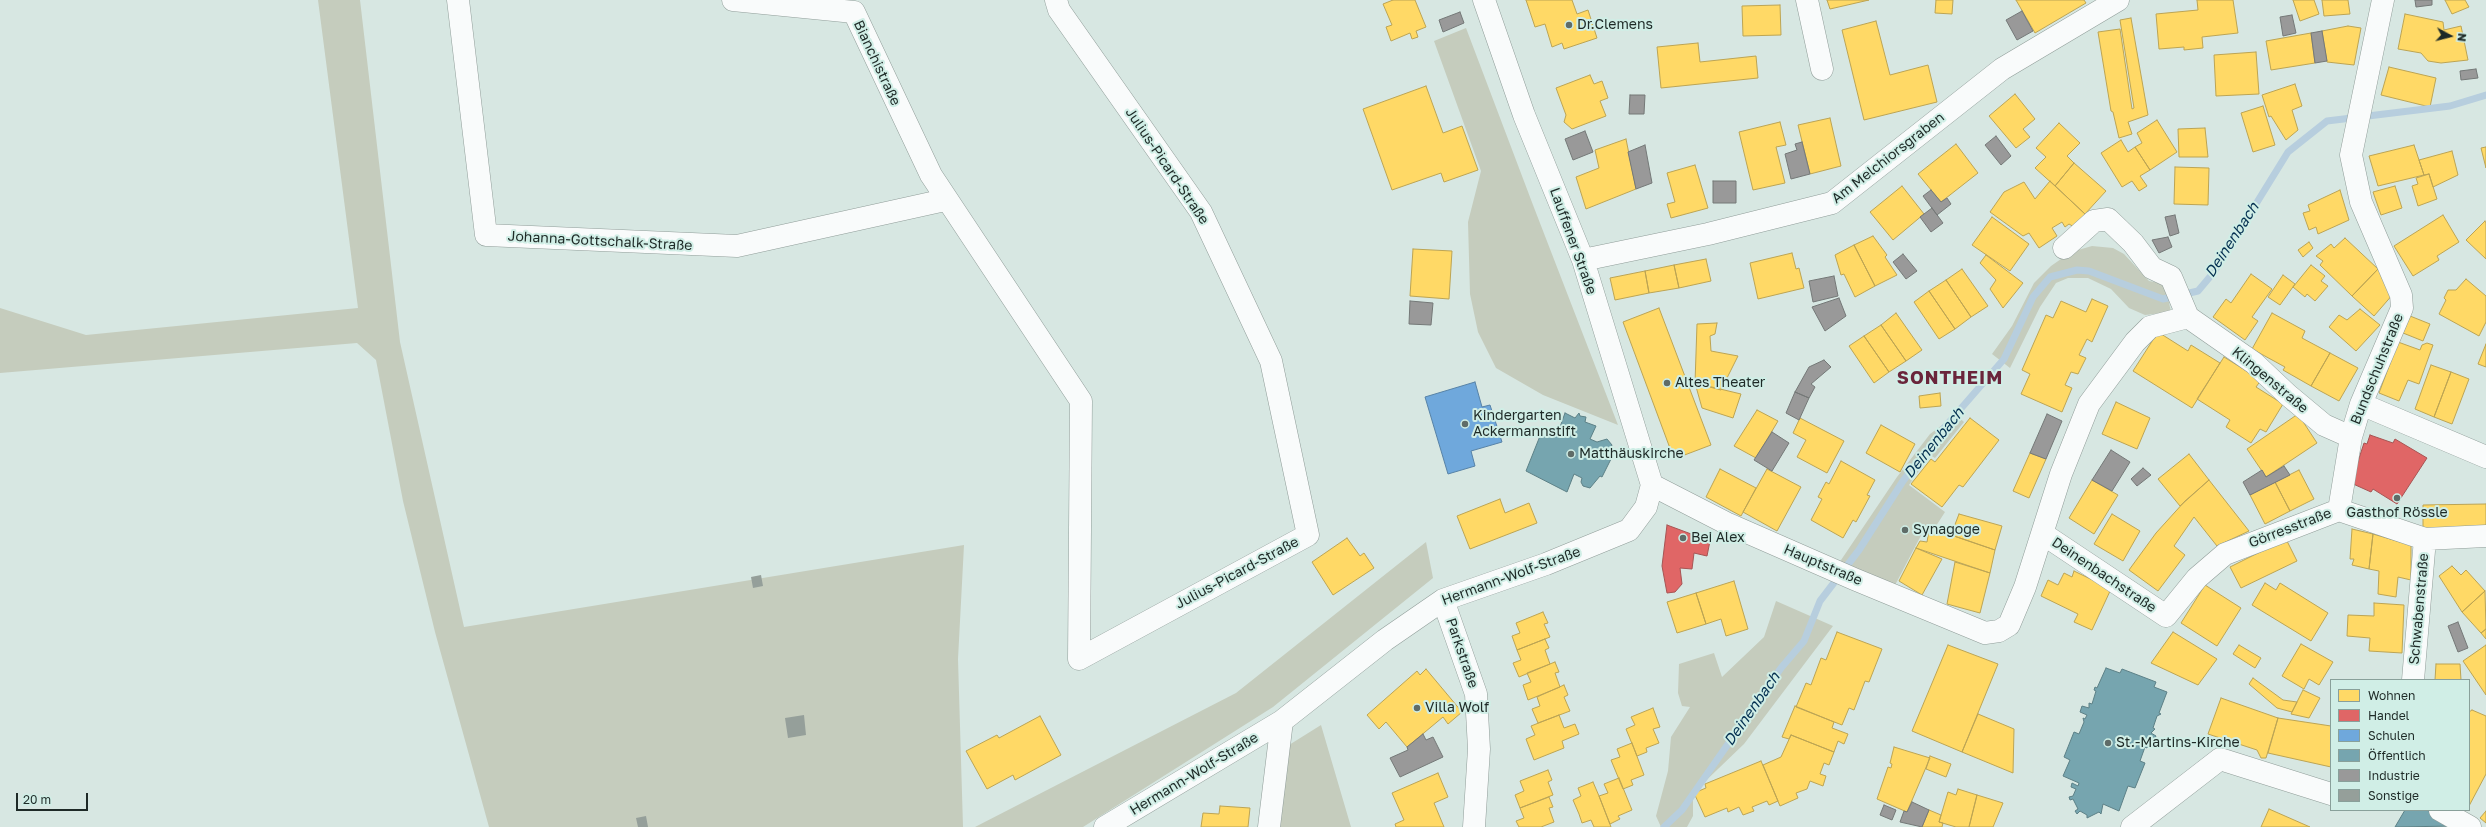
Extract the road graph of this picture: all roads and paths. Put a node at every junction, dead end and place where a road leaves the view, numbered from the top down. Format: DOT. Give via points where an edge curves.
graph roads {
  1 [pos="458,0"];
  2 [pos="733,0"];
  3 [pos="1056,0"];
  4 [pos="1484,0"];
  5 [pos="1807,0"];
  6 [pos="2383,0"];
  7 [pos="2111,1"];
  8 [pos="1822,69"];
  9 [pos="945,200"];
  10 [pos="2064,248"];
  11 [pos="1583,260"];
  12 [pos="2188,317"];
  13 [pos="2361,404"];
  14 [pos="2351,437"];
  15 [pos="2486,457"];
  16 [pos="1652,485"];
  17 [pos="2339,510"];
  18 [pos="2043,534"];
  19 [pos="2486,536"];
  20 [pos="2425,539"];
  21 [pos="1443,600"];
  22 [pos="2166,616"];
  23 [pos="1999,631"];
  24 [pos="2413,679"];
  25 [pos="1282,721"];
  26 [pos="2330,794"];
  27 [pos="2442,811"];
  28 [pos="1105,827"];
  29 [pos="1269,827"];
  30 [pos="1474,827"];
  31 [pos="2132,827"];
  32 [pos="2470,827"];
  1 -- 9 [label="street, Johanna-Gottschalk-Straße" via="486,236 737,246"];
  2 -- 9 [label="street, Bianchistraße" via="854,12"];
  3 -- 9 [label="street, Julius-Picard-Straße" via="1059,10 1200,212 1271,361 1308,535 1079,658 1081,401"];
  4 -- 11 [label="street, Lauffener Straße" via="1524,115"];
  5 -- 8 [label="street"];
  6 -- 13 [label="street, Bundschuhstraße" via="2351,155 2361,202 2401,295 2402,308"];
  7 -- 11 [label="street, Am Melchiorsgraben" via="2002,69 1832,203 1708,234"];
  10 -- 12 [label="street" via="2094,221 2108,219 2133,243 2152,268 2171,277"];
  11 -- 16 [label="street, Lauffener Straße"];
  12 -- 14 [label="street, Klingenstraße" via="2254,363 2324,425"];
  12 -- 18 [label="street, Deinenbachstraße" via="2150,327 2135,342 2089,404 2061,474"];
  13 -- 14 [label="street, Bundschuhstraße"];
  13 -- 15 [label="street"];
  14 -- 17 [label="street, Bundschuhstraße"];
  16 -- 21 [label="street, Hermann-Wolf-Straße" via="1646,507 1629,530 1546,564"];
  16 -- 23 [label="street, Hauptstraße" via="1726,523 1854,579 1985,633"];
  17 -- 20 [label="street, Görresstraße"];
  17 -- 22 [label="street, Görresstraße" via="2224,554 2197,578"];
  18 -- 22 [label="street, Deinenbachstraße"];
  18 -- 23 [label="street, Deinenbachstraße" via="2009,625"];
  19 -- 20 [label="street, Görresstraße"];
  20 -- 24 [label="street, Schwabenstraße"];
  21 -- 25 [label="street, Hermann-Wolf-Straße" via="1385,640"];
  21 -- 30 [label="street, Parkstraße" via="1476,694 1479,749"];
  25 -- 28 [label="street, Hermann-Wolf-Straße"];
  25 -- 29 [label="street, Hermann-Wolf-Straße"];
  26 -- 31 [label="street" via="2220,759"];
  27 -- 32 [label="street"];
}
